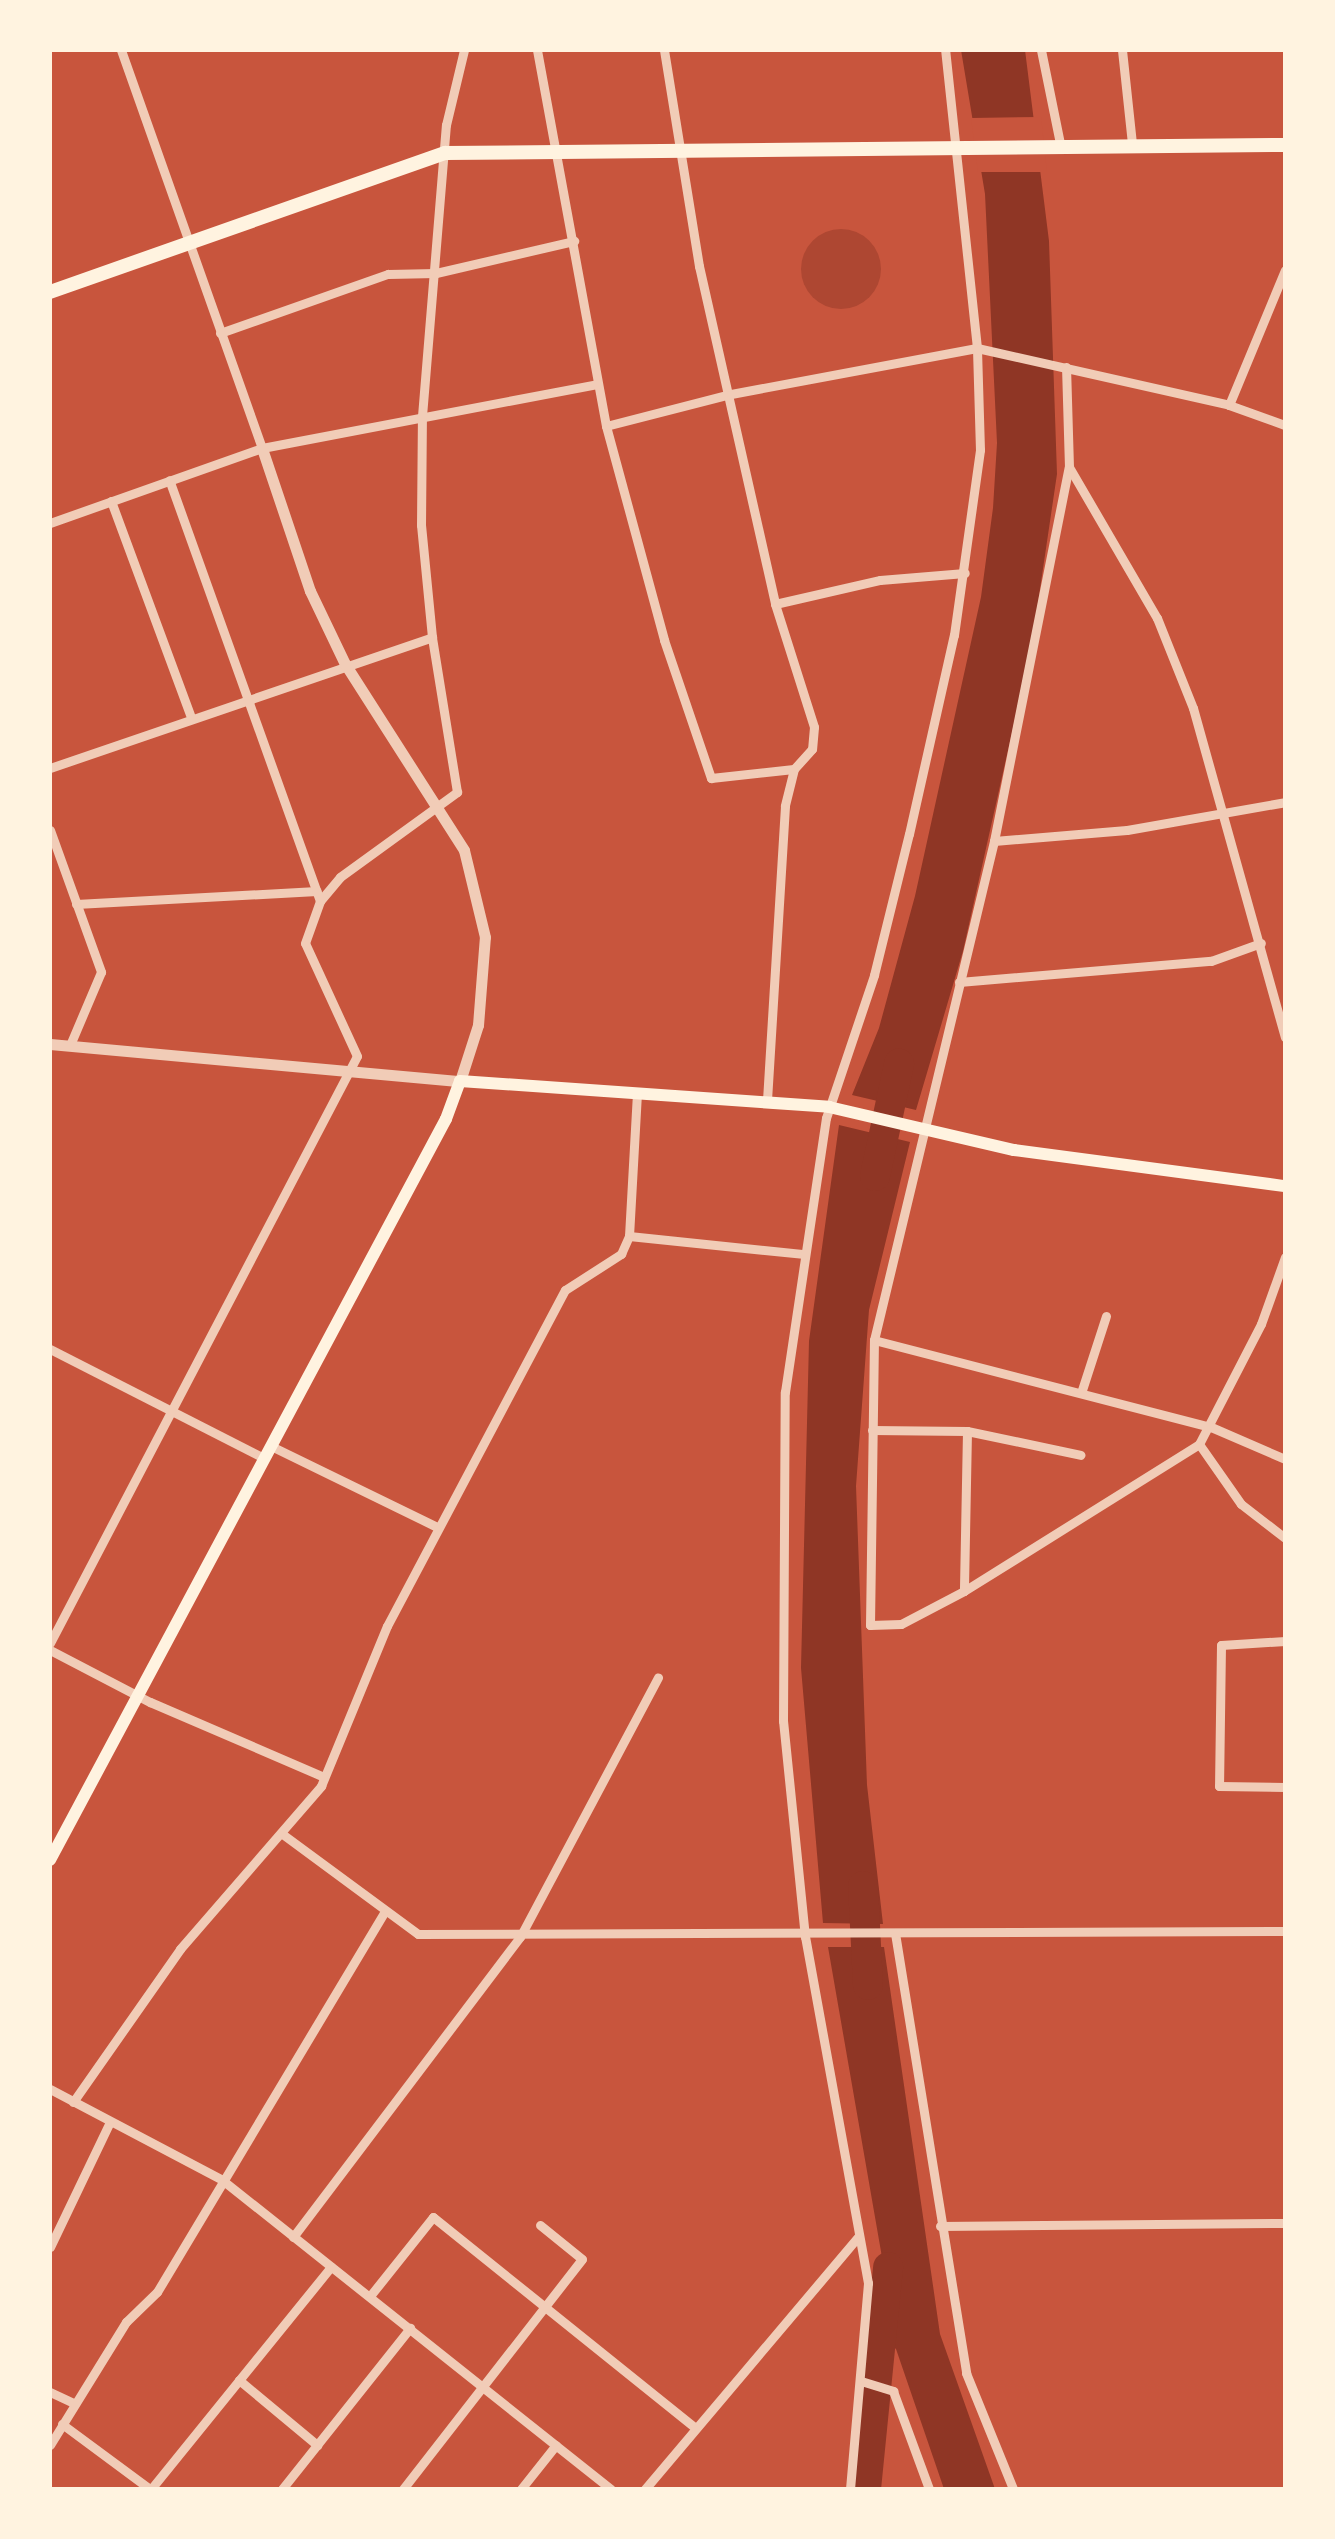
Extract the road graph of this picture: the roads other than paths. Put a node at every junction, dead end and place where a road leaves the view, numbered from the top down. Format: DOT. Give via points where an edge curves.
graph roads {
  1 [pos="121,50"];
  2 [pos="464,50"];
  3 [pos="537,50"];
  4 [pos="664,50"];
  5 [pos="945,50"];
  6 [pos="1041,50"];
  7 [pos="1122,50"];
  8 [pos="1055,143"];
  9 [pos="1132,144"];
  10 [pos="1285,144"];
  11 [pos="958,146"];
  12 [pos="683,147"];
  13 [pos="558,149"];
  14 [pos="445,153"];
  15 [pos="574,241"];
  16 [pos="189,244"];
  17 [pos="1285,270"];
  18 [pos="436,274"];
  19 [pos="50,292"];
  20 [pos="220,333"];
  21 [pos="981,349"];
  22 [pos="1062,366"];
  23 [pos="597,384"];
  24 [pos="731,394"];
  25 [pos="1229,405"];
  26 [pos="422,416"];
  27 [pos="1285,425"];
  28 [pos="606,426"];
  29 [pos="262,448"];
  30 [pos="1069,467"];
  31 [pos="169,480"];
  32 [pos="111,501"];
  33 [pos="50,524"];
  34 [pos="965,572"];
  35 [pos="774,604"];
  36 [pos="432,637"];
  37 [pos="345,664"];
  38 [pos="248,697"];
  39 [pos="190,716"];
  40 [pos="50,768"];
  41 [pos="794,769"];
  42 [pos="1285,802"];
  43 [pos="437,804"];
  44 [pos="1225,812"];
  45 [pos="50,830"];
  46 [pos="994,841"];
  47 [pos="318,896"];
  48 [pos="76,904"];
  49 [pos="1261,943"];
  50 [pos="960,982"];
  51 [pos="1285,1037"];
  52 [pos="70,1045"];
  53 [pos="51,1048"];
  54 [pos="352,1070"];
  55 [pos="460,1082"];
  56 [pos="637,1092"];
  57 [pos="767,1102"];
  58 [pos="832,1108"];
  59 [pos="918,1127"];
  60 [pos="1285,1186"];
  61 [pos="629,1236"];
  62 [pos="802,1254"];
  63 [pos="1285,1257"];
  64 [pos="1106,1316"];
  65 [pos="874,1340"];
  66 [pos="50,1349"];
  67 [pos="1081,1393"];
  68 [pos="174,1408"];
  69 [pos="1211,1427"];
  70 [pos="872,1430"];
  71 [pos="967,1430"];
  72 [pos="1198,1444"];
  73 [pos="268,1452"];
  74 [pos="1081,1455"];
  75 [pos="1285,1459"];
  76 [pos="438,1528"];
  77 [pos="1285,1538"];
  78 [pos="964,1591"];
  79 [pos="1285,1641"];
  80 [pos="50,1646"];
  81 [pos="658,1678"];
  82 [pos="137,1694"];
  83 [pos="324,1776"];
  84 [pos="1285,1786"];
  85 [pos="281,1833"];
  86 [pos="50,1860"];
  87 [pos="384,1912"];
  88 [pos="1285,1932"];
  89 [pos="892,1934"];
  90 [pos="520,1937"];
  91 [pos="811,1937"];
  92 [pos="50,2088"];
  93 [pos="73,2102"];
  94 [pos="110,2122"];
  95 [pos="221,2179"];
  96 [pos="1285,2223"];
  97 [pos="540,2225"];
  98 [pos="940,2226"];
  99 [pos="293,2237"];
  100 [pos="858,2237"];
  101 [pos="50,2247"];
  102 [pos="332,2266"];
  103 [pos="370,2296"];
  104 [pos="545,2307"];
  105 [pos="410,2328"];
  106 [pos="239,2380"];
  107 [pos="865,2381"];
  108 [pos="485,2388"];
  109 [pos="50,2392"];
  110 [pos="74,2403"];
  111 [pos="62,2424"];
  112 [pos="696,2428"];
  113 [pos="50,2445"];
  114 [pos="317,2445"];
  115 [pos="556,2445"];
  116 [pos="150,2489"];
  117 [pos="282,2489"];
  118 [pos="404,2489"];
  119 [pos="521,2489"];
  120 [pos="611,2489"];
  121 [pos="644,2489"];
  122 [pos="850,2489"];
  123 [pos="929,2489"];
  124 [pos="1013,2489"];
  1 -- 16 [label="street"];
  2 -- 14 [label="street"];
  3 -- 13 [label="street"];
  4 -- 12 [label="street"];
  5 -- 11 [label="street"];
  6 -- 8 [label="street"];
  7 -- 9 [label="street"];
  8 -- 9 [label="main road"];
  8 -- 11 [label="main road"];
  9 -- 10 [label="main road"];
  11 -- 12 [label="main road"];
  11 -- 21 [label="street"];
  12 -- 13 [label="main road"];
  12 -- 24 [label="street" via="700,266"];
  13 -- 14 [label="main road"];
  13 -- 15 [label="street"];
  14 -- 16 [label="main road"];
  14 -- 18 [label="street"];
  15 -- 18 [label="street"];
  15 -- 23 [label="street"];
  16 -- 19 [label="main road"];
  16 -- 20 [label="street"];
  17 -- 25 [label="street"];
  18 -- 20 [label="street" via="388,274"];
  18 -- 26 [label="street"];
  20 -- 29 [label="street"];
  21 -- 22 [label="street"];
  21 -- 24 [label="street"];
  21 -- 34 [label="street" via="980,450"];
  22 -- 25 [label="street"];
  22 -- 30 [label="street"];
  23 -- 26 [label="street"];
  23 -- 28 [label="street"];
  24 -- 28 [label="street"];
  24 -- 35 [label="street"];
  25 -- 27 [label="street"];
  26 -- 29 [label="street"];
  26 -- 36 [label="street" via="421,525"];
  28 -- 41 [label="street" via="664,640 711,778"];
  29 -- 31 [label="street"];
  29 -- 37 [label="street" via="310,591"];
  30 -- 44 [label="street" via="1157,618"];
  30 -- 46 [label="street"];
  31 -- 32 [label="street"];
  31 -- 38 [label="street"];
  32 -- 33 [label="street"];
  32 -- 39 [label="street"];
  34 -- 35 [label="street" via="880,580"];
  34 -- 58 [label="street" via="874,975"];
  35 -- 41 [label="street" via="814,727 812,749"];
  36 -- 37 [label="street"];
  36 -- 43 [label="street" via="457,792"];
  37 -- 38 [label="street"];
  37 -- 43 [label="street"];
  38 -- 39 [label="street"];
  38 -- 47 [label="street"];
  39 -- 40 [label="street"];
  41 -- 57 [label="street" via="785,806"];
  42 -- 44 [label="street"];
  43 -- 47 [label="street"];
  43 -- 55 [label="street" via="464,850 486,938 478,1025"];
  44 -- 46 [label="street" via="1127,830"];
  44 -- 49 [label="street"];
  45 -- 48 [label="street"];
  46 -- 50 [label="street"];
  47 -- 48 [label="street"];
  47 -- 54 [label="street" via="304,943 357,1056"];
  48 -- 52 [label="street" via="100,972"];
  49 -- 50 [label="street" via="1211,961"];
  49 -- 51 [label="street"];
  50 -- 59 [label="street"];
  52 -- 53 [label="street"];
  52 -- 54 [label="street"];
  54 -- 55 [label="street"];
  54 -- 68 [label="street"];
  55 -- 56 [label="main road"];
  55 -- 73 [label="main road" via="446,1120"];
  56 -- 57 [label="main road"];
  56 -- 61 [label="street"];
  57 -- 58 [label="main road"];
  58 -- 59 [label="main road"];
  58 -- 62 [label="street"];
  59 -- 60 [label="main road" via="1014,1150"];
  59 -- 65 [label="street"];
  61 -- 62 [label="street"];
  61 -- 76 [label="street" via="621,1254 565,1290"];
  62 -- 91 [label="street" via="786,1392 783,1721"];
  63 -- 69 [label="street" via="1262,1324"];
  64 -- 67 [label="street"];
  65 -- 67 [label="street"];
  65 -- 70 [label="street"];
  66 -- 68 [label="street"];
  67 -- 69 [label="street"];
  68 -- 73 [label="street"];
  68 -- 80 [label="street"];
  69 -- 72 [label="street"];
  69 -- 75 [label="street"];
  70 -- 71 [label="street"];
  70 -- 78 [label="street" via="870,1625 901,1624"];
  71 -- 74 [label="street"];
  71 -- 78 [label="street"];
  72 -- 77 [label="street" via="1242,1504"];
  72 -- 78 [label="street"];
  73 -- 76 [label="street"];
  73 -- 82 [label="main road"];
  76 -- 83 [label="street"];
  79 -- 84 [label="street" via="1221,1644 1219,1786"];
  80 -- 82 [label="street"];
  81 -- 90 [label="street"];
  82 -- 83 [label="street"];
  82 -- 86 [label="main road"];
  83 -- 85 [label="street"];
  85 -- 87 [label="street"];
  85 -- 93 [label="street" via="180,1948"];
  87 -- 90 [label="street" via="418,1934"];
  87 -- 95 [label="street"];
  88 -- 89 [label="street"];
  89 -- 91 [label="street"];
  89 -- 98 [label="street"];
  90 -- 91 [label="street"];
  90 -- 99 [label="street"];
  91 -- 100 [label="street"];
  92 -- 93 [label="street"];
  93 -- 94 [label="street"];
  94 -- 95 [label="street"];
  94 -- 101 [label="street"];
  95 -- 99 [label="street"];
  95 -- 110 [label="street" via="156,2292 126,2322"];
  96 -- 98 [label="street"];
  97 -- 104 [label="street" via="582,2259"];
  98 -- 124 [label="street" via="966,2373"];
  99 -- 102 [label="street"];
  100 -- 107 [label="street" via="868,2283"];
  100 -- 112 [label="street"];
  102 -- 103 [label="street"];
  102 -- 106 [label="street"];
  103 -- 104 [label="street" via="433,2217"];
  103 -- 105 [label="street"];
  104 -- 108 [label="street"];
  104 -- 112 [label="street"];
  105 -- 108 [label="street"];
  105 -- 114 [label="street"];
  106 -- 114 [label="street"];
  106 -- 116 [label="street"];
  107 -- 122 [label="street"];
  107 -- 123 [label="street" via="886,2385"];
  108 -- 115 [label="street"];
  108 -- 118 [label="street"];
  109 -- 110 [label="street"];
  110 -- 111 [label="street"];
  111 -- 113 [label="street"];
  111 -- 116 [label="street"];
  112 -- 121 [label="street"];
  114 -- 117 [label="street"];
  115 -- 119 [label="street"];
  115 -- 120 [label="street"];
}
